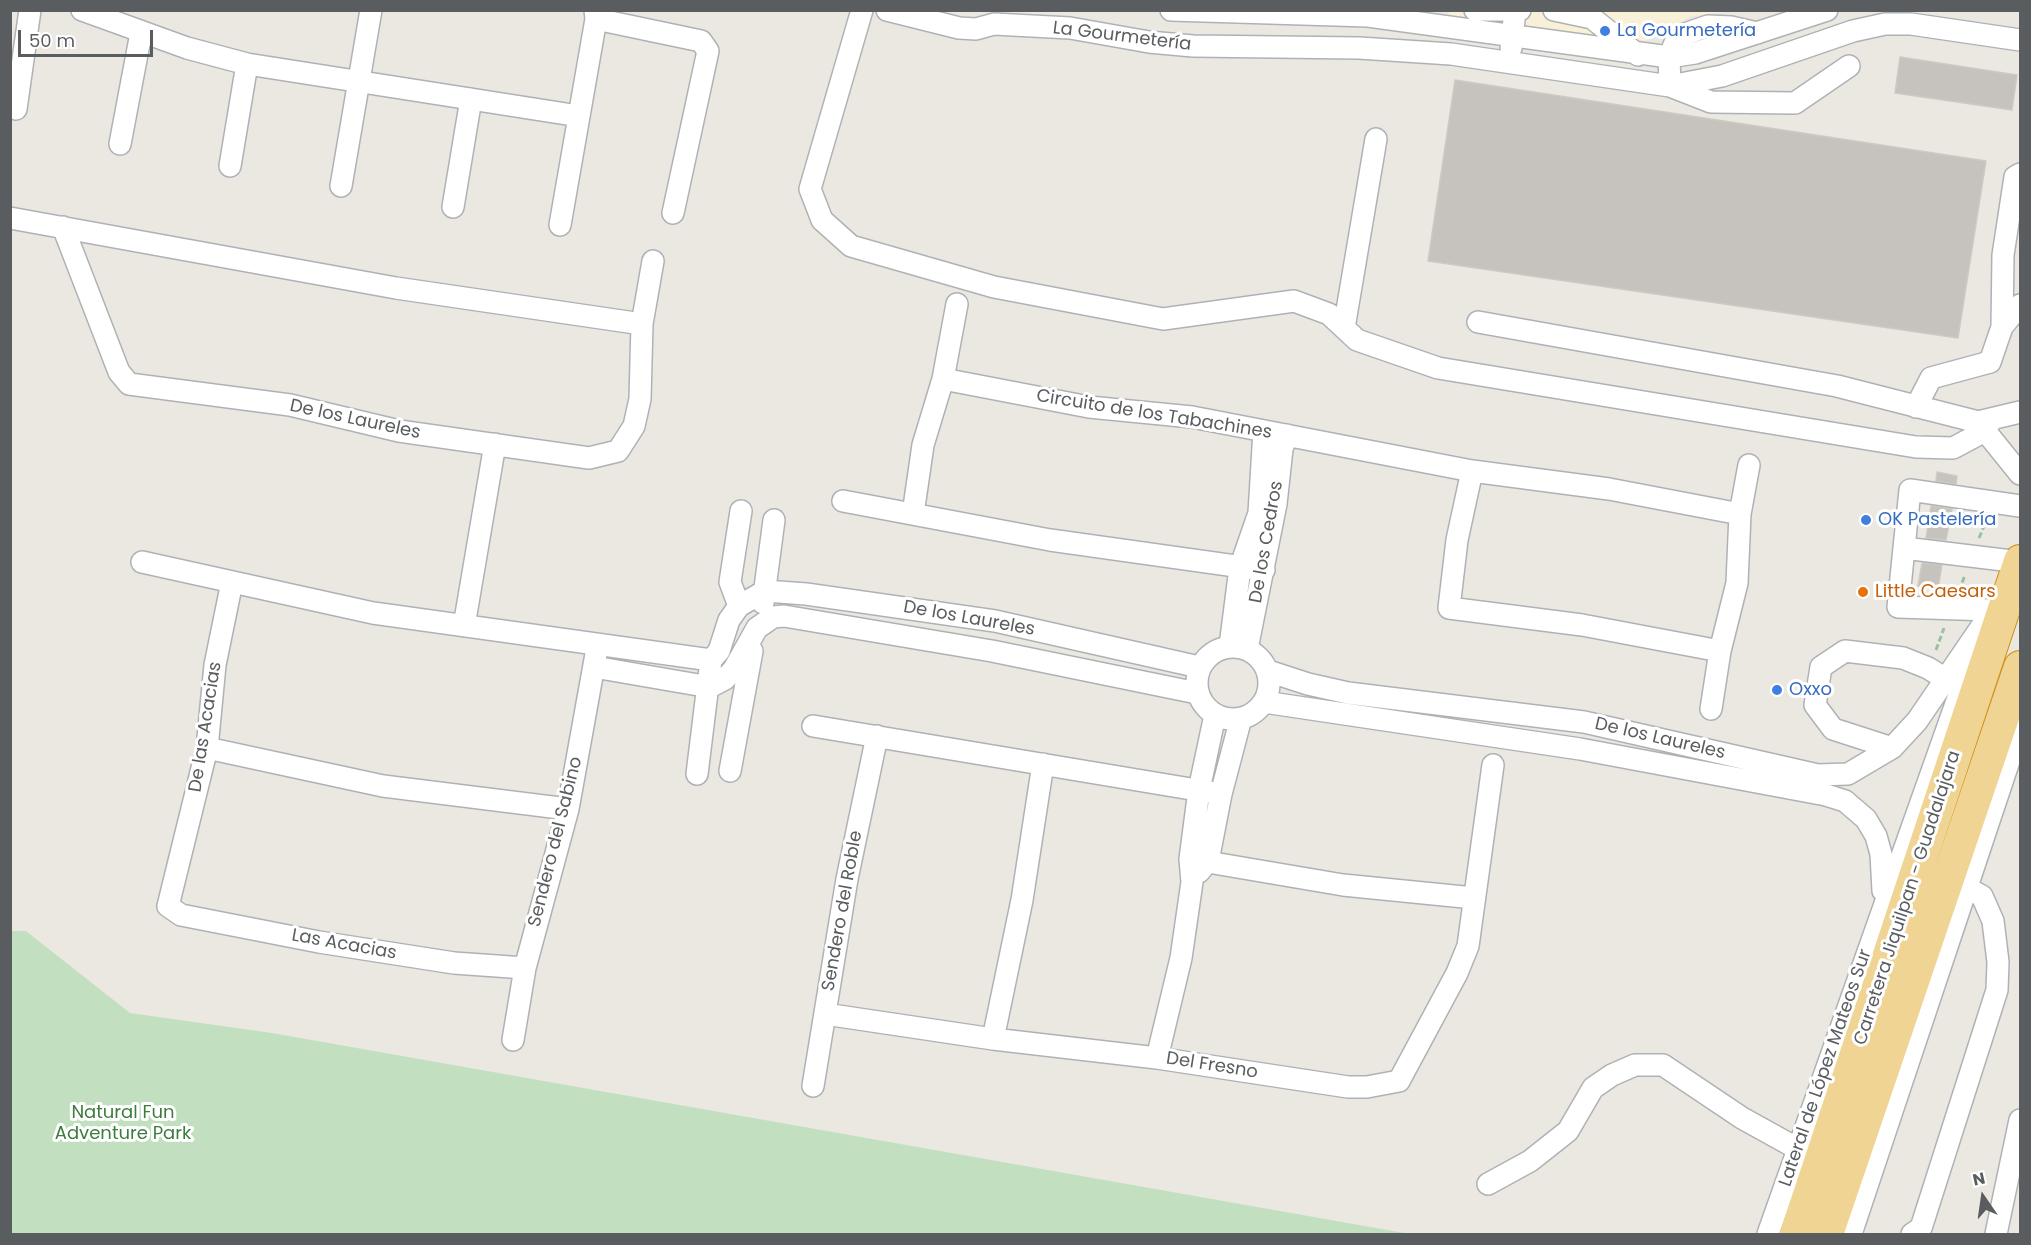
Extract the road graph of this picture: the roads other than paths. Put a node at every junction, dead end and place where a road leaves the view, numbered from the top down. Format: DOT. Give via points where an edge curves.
graph roads {
  1 [pos="30,10"];
  2 [pos="82,10"];
  3 [pos="371,10"];
  4 [pos="862,10"];
  5 [pos="1171,10"];
  6 [pos="1475,10"];
  7 [pos="1520,10"];
  8 [pos="1554,10"];
  9 [pos="1782,10"];
  10 [pos="1827,10"];
  11 [pos="1515,11"];
  12 [pos="899,12"];
  13 [pos="596,15"];
  14 [pos="1886,17"];
  15 [pos="1004,18"];
  16 [pos="141,33"];
  17 [pos="1756,33"];
  18 [pos="1511,36"];
  19 [pos="2020,40"];
  20 [pos="1638,55"];
  21 [pos="1669,57"];
  22 [pos="1511,61"];
  23 [pos="247,64"];
  24 [pos="1849,66"];
  25 [pos="16,71"];
  26 [pos="359,81"];
  27 [pos="1670,86"];
  28 [pos="471,99"];
  29 [pos="16,109"];
  30 [pos="579,116"];
  31 [pos="1376,139"];
  32 [pos="120,144"];
  33 [pos="231,166"];
  34 [pos="2020,174"];
  35 [pos="341,186"];
  36 [pos="453,207"];
  37 [pos="673,213"];
  38 [pos="10,218"];
  39 [pos="561,225"];
  40 [pos="63,227"];
  41 [pos="653,261"];
  42 [pos="957,304"];
  43 [pos="2020,305"];
  44 [pos="1478,322"];
  45 [pos="642,324"];
  46 [pos="2002,327"];
  47 [pos="1344,328"];
  48 [pos="943,379"];
  49 [pos="1917,407"];
  50 [pos="2020,412"];
  51 [pos="1985,424"];
  52 [pos="1264,431"];
  53 [pos="1287,435"];
  54 [pos="495,444"];
  55 [pos="1749,465"];
  56 [pos="1472,471"];
  57 [pos="2020,474"];
  58 [pos="843,501"];
  59 [pos="2020,506"];
  60 [pos="741,511"];
  61 [pos="913,514"];
  62 [pos="1740,514"];
  63 [pos="774,520"];
  64 [pos="1904,548"];
  65 [pos="142,562"];
  66 [pos="2020,564"];
  67 [pos="1240,567"];
  68 [pos="1264,570"];
  69 [pos="232,582"];
  70 [pos="765,591"];
  71 [pos="740,606"];
  72 [pos="1987,617"];
  73 [pos="464,626"];
  74 [pos="757,628"];
  75 [pos="598,643"];
  76 [pos="1238,648"];
  77 [pos="1720,651"];
  78 [pos="711,660"];
  79 [pos="594,667"];
  80 [pos="1199,667"];
  81 [pos="2020,667"];
  82 [pos="1268,671"];
  83 [pos="1953,683"];
  84 [pos="710,687"];
  85 [pos="1197,693"];
  86 [pos="1264,702"];
  87 [pos="1711,710"];
  88 [pos="1215,715"];
  89 [pos="1241,718"];
  90 [pos="1584,722"];
  91 [pos="813,726"];
  92 [pos="2020,728"];
  93 [pos="877,736"];
  94 [pos="207,748"];
  95 [pos="1892,748"];
  96 [pos="1580,749"];
  97 [pos="1720,752"];
  98 [pos="1043,764"];
  99 [pos="1493,765"];
  100 [pos="730,771"];
  101 [pos="698,774"];
  102 [pos="1716,774"];
  103 [pos="1827,785"];
  104 [pos="1199,790"];
  105 [pos="1221,794"];
  106 [pos="568,810"];
  107 [pos="1199,860"];
  108 [pos="1967,888"];
  109 [pos="1474,898"];
  110 [pos="1884,902"];
  111 [pos="168,906"];
  112 [pos="525,968"];
  113 [pos="825,1014"];
  114 [pos="993,1039"];
  115 [pos="513,1040"];
  116 [pos="1157,1058"];
  117 [pos="813,1086"];
  118 [pos="2020,1120"];
  119 [pos="1798,1149"];
  120 [pos="1488,1184"];
  121 [pos="1768,1234"];
  122 [pos="1796,1234"];
  123 [pos="1827,1234"];
  124 [pos="1851,1234"];
  125 [pos="1912,1234"];
  126 [pos="1996,1234"];
  1 -- 25 [label="street"];
  2 -- 16 [label="street"];
  3 -- 26 [label="street"];
  4 -- 47 [label="street" via="810,189 822,220 851,246 994,287 1163,319 1294,302 1329,314"];
  5 -- 18 [label="street, La Gourmetería" via="1368,16"];
  6 -- 11 [label="street"];
  7 -- 11 [label="street"];
  8 -- 20 [label="street" via="1592,18"];
  9 -- 17 [label="street"];
  10 -- 17 [label="street, La Gourmetería"];
  11 -- 18 [label="street"];
  12 -- 15 [label="street, La Gourmetería" via="976,29"];
  13 -- 30 [label="street"];
  13 -- 37 [label="street" via="701,41 708,51"];
  14 -- 19 [label="street, La Gourmetería"];
  14 -- 27 [label="street, La Gourmetería" via="1722,76"];
  15 -- 22 [label="street, La Gourmetería" via="1194,46 1359,48"];
  16 -- 23 [label="street"];
  16 -- 32 [label="street"];
  17 -- 21 [label="street, La Gourmetería" via="1695,53"];
  18 -- 20 [label="street, La Gourmetería"];
  18 -- 22 [label="street"];
  20 -- 21 [label="street, La Gourmetería"];
  21 -- 27 [label="street"];
  22 -- 27 [label="street, La Gourmetería"];
  23 -- 26 [label="street"];
  23 -- 33 [label="street"];
  24 -- 27 [label="street" via="1795,103 1711,102"];
  25 -- 29 [label="street"];
  26 -- 28 [label="street"];
  26 -- 35 [label="street"];
  28 -- 30 [label="street"];
  28 -- 36 [label="street"];
  30 -- 39 [label="street"];
  31 -- 47 [label="street"];
  34 -- 46 [label="street" via="2015,177 2003,255"];
  38 -- 40 [label="street"];
  40 -- 45 [label="street" via="396,288"];
  40 -- 54 [label="street, De los Laureles" via="119,372 129,384 290,405 399,431"];
  41 -- 45 [label="street, De los Laureles"];
  42 -- 48 [label="street"];
  43 -- 46 [label="street"];
  44 -- 49 [label="street" via="1837,386"];
  45 -- 54 [label="street, De los Laureles" via="640,399 634,426 618,451 589,458"];
  46 -- 49 [label="street" via="1990,362 1931,378"];
  47 -- 51 [label="street" via="1357,340 1438,368 1916,447 1953,448"];
  48 -- 52 [label="street, Circuito de los Tabachines" via="1089,407 1192,417"];
  48 -- 61 [label="street" via="923,445"];
  49 -- 51 [label="street"];
  50 -- 51 [label="street"];
  51 -- 57 [label="street"];
  52 -- 53 [label="street, Circuito de los Tabachines"];
  52 -- 67 [label="street, De los Cedros" via="1259,513"];
  53 -- 56 [label="street, Circuito de los Tabachines"];
  53 -- 68 [label="street, De los Cedros"];
  54 -- 73 [label="street"];
  55 -- 62 [label="street"];
  56 -- 62 [label="street, Circuito de los Tabachines" via="1609,489"];
  56 -- 77 [label="street" via="1456,540 1449,608 1582,625"];
  58 -- 61 [label="street"];
  59 -- 64 [label="street" via="1910,489"];
  60 -- 71 [label="street" via="730,582"];
  61 -- 67 [label="street" via="1050,540"];
  62 -- 77 [label="street" via="1737,583"];
  63 -- 70 [label="street"];
  64 -- 66 [label="street"];
  64 -- 72 [label="street" via="1898,607"];
  65 -- 69 [label="street"];
  66 -- 72 [label="street"];
  66 -- 122 [label="highway, Carretera Jiquilpan - Guadalajara"];
  67 -- 68 [label="street"];
  67 -- 76 [label="street, De los Cedros"];
  68 -- 76 [label="street, De los Cedros"];
  69 -- 73 [label="street" via="373,613"];
  69 -- 94 [label="street, De las Acacias" via="215,664"];
  70 -- 71 [label="street"];
  70 -- 74 [label="street"];
  70 -- 80 [label="street, De los Laureles" via="796,592 995,621"];
  71 -- 78 [label="street" via="729,620 719,651"];
  72 -- 83 [label="street, De los Laureles"];
  73 -- 75 [label="street"];
  74 -- 84 [label="street" via="735,669"];
  74 -- 85 [label="street, De los Laureles" via="773,617 784,616 992,651"];
  74 -- 100 [label="street"];
  75 -- 78 [label="street"];
  75 -- 79 [label="street, Sendero del Sabino"];
  76 -- 80 [label="street" via="1216,650"];
  76 -- 82 [label="street" via="1259,657"];
  77 -- 87 [label="street"];
  78 -- 84 [label="street"];
  79 -- 84 [label="street"];
  79 -- 106 [label="street, Sendero del Sabino"];
  80 -- 85 [label="street"];
  81 -- 123 [label="highway, Carretera Jiquilpan - Guadalajara"];
  82 -- 86 [label="street"];
  82 -- 90 [label="street, De los Laureles" via="1348,693"];
  83 -- 95 [label="street, De los Laureles"];
  83 -- 95 [label="street" via="1903,658 1845,651 1821,667 1815,705 1833,729"];
  83 -- 110 [label="street, Lateral de López Mateos Sur"];
  84 -- 101 [label="street"];
  85 -- 88 [label="street"];
  86 -- 89 [label="street" via="1254,713"];
  86 -- 96 [label="street, De los Laureles"];
  88 -- 89 [label="street"];
  88 -- 104 [label="street"];
  89 -- 105 [label="street"];
  90 -- 96 [label="street"];
  90 -- 97 [label="street, De los Laureles"];
  91 -- 93 [label="street"];
  92 -- 108 [label="street"];
  93 -- 98 [label="street"];
  93 -- 113 [label="street, Sendero del Roble" via="847,879"];
  94 -- 106 [label="street" via="383,786"];
  94 -- 111 [label="street, De las Acacias"];
  95 -- 103 [label="street, De los Laureles"];
  96 -- 102 [label="street, De los Laureles"];
  97 -- 102 [label="street"];
  97 -- 103 [label="street, De los Laureles" via="1818,775"];
  98 -- 104 [label="street"];
  98 -- 114 [label="street" via="1022,900"];
  99 -- 109 [label="street, Del Fresno"];
  102 -- 103 [label="street, De los Laureles"];
  103 -- 110 [label="street, De los Laureles" via="1866,819 1876,836"];
  104 -- 105 [label="street"];
  104 -- 107 [label="street"];
  105 -- 107 [label="street"];
  106 -- 112 [label="street, Sendero del Sabino"];
  107 -- 109 [label="street" via="1343,885"];
  107 -- 116 [label="street"];
  108 -- 124 [label="street"];
  108 -- 125 [label="street" via="1982,896 1993,921 1997,990 1921,1228"];
  109 -- 116 [label="street, Del Fresno" via="1468,946 1457,973 1399,1081 1366,1088 1348,1087"];
  110 -- 119 [label="street, Lateral de López Mateos Sur"];
  111 -- 112 [label="street, Las Acacias" via="181,915 318,942 454,963"];
  112 -- 115 [label="street, Sendero del Sabino"];
  113 -- 114 [label="street, Del Fresno"];
  113 -- 117 [label="street, Sendero del Roble"];
  114 -- 116 [label="street, Del Fresno"];
  118 -- 126 [label="street"];
  119 -- 120 [label="street" via="1742,1118 1663,1065 1635,1065 1593,1088 1568,1131 1530,1161"];
  119 -- 121 [label="street, Lateral de López Mateos Sur"];
}
